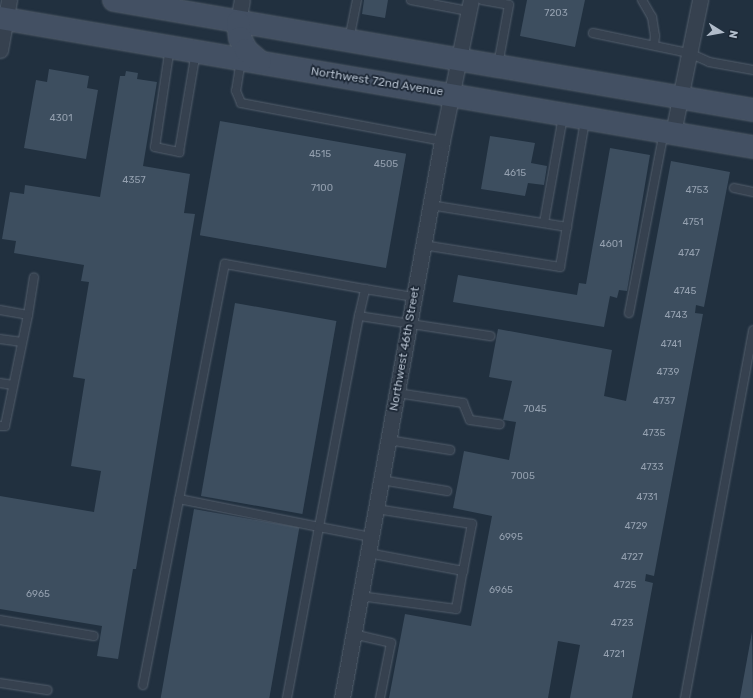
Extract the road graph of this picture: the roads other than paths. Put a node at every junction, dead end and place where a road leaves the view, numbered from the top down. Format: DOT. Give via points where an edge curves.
graph roads {
  1 [pos="114,0"];
  2 [pos="242,0"];
  3 [pos="357,0"];
  4 [pos="411,0"];
  5 [pos="482,0"];
  6 [pos="642,0"];
  7 [pos="700,0"];
  8 [pos="470,5"];
  9 [pos="5,12"];
  10 [pos="238,22"];
  11 [pos="593,33"];
  12 [pos="349,41"];
  13 [pos="654,45"];
  14 [pos="170,47"];
  15 [pos="0,50"];
  16 [pos="196,51"];
  17 [pos="689,52"];
  18 [pos="460,59"];
  19 [pos="250,61"];
  20 [pos="498,65"];
  21 [pos="753,70"];
  22 [pos="452,94"];
  23 [pos="680,97"];
  24 [pos="753,110"];
  25 [pos="563,113"];
  26 [pos="586,117"];
  27 [pos="668,132"];
  28 [pos="442,141"];
  29 [pos="753,147"];
  30 [pos="734,188"];
  31 [pos="753,192"];
  32 [pos="430,205"];
  33 [pos="544,223"];
  34 [pos="567,227"];
  35 [pos="423,245"];
  36 [pos="34,277"];
  37 [pos="365,289"];
  38 [pos="414,297"];
  39 [pos="0,310"];
  40 [pos="629,313"];
  41 [pos="28,315"];
  42 [pos="359,316"];
  43 [pos="409,324"];
  44 [pos="753,330"];
  45 [pos="490,336"];
  46 [pos="0,339"];
  47 [pos="22,342"];
  48 [pos="0,384"];
  49 [pos="13,385"];
  50 [pos="397,394"];
  51 [pos="500,424"];
  52 [pos="0,426"];
  53 [pos="388,440"];
  54 [pos="450,450"];
  55 [pos="381,480"];
  56 [pos="447,490"];
  57 [pos="179,499"];
  58 [pos="376,509"];
  59 [pos="319,527"];
  60 [pos="371,538"];
  61 [pos="368,553"];
  62 [pos="463,571"];
  63 [pos="360,596"];
  64 [pos="0,620"];
  65 [pos="353,634"];
  66 [pos="94,636"];
  67 [pos="0,683"];
  68 [pos="143,685"];
  69 [pos="47,690"];
  70 [pos="287,698"];
  71 [pos="342,698"];
  72 [pos="380,698"];
  73 [pos="685,698"];
  1 -- 10 [label="main road"];
  2 -- 10 [label="street"];
  3 -- 12 [label="lane"];
  4 -- 8 [label="lane"];
  5 -- 20 [label="lane" via="509,5"];
  6 -- 13 [label="lane" via="652,17 656,36"];
  7 -- 17 [label="street"];
  8 -- 18 [label="street, Northwest 46th Street"];
  9 -- 14 [label="main road, Northwest 72nd Avenue"];
  9 -- 15 [label="street"];
  10 -- 12 [label="main road"];
  10 -- 19 [label="main road" via="240,38"];
  11 -- 13 [label="lane"];
  12 -- 18 [label="main road"];
  13 -- 17 [label="lane"];
  14 -- 16 [label="main road, Northwest 72nd Avenue"];
  14 -- 16 [label="lane" via="155,147 178,152"];
  16 -- 19 [label="main road, Northwest 72nd Avenue"];
  17 -- 21 [label="lane" via="709,62"];
  17 -- 23 [label="street"];
  18 -- 20 [label="main road"];
  18 -- 22 [label="street, Northwest 46th Street"];
  19 -- 22 [label="main road, Northwest 72nd Avenue"];
  19 -- 28 [label="lane" via="236,91 241,103"];
  20 -- 23 [label="main road"];
  22 -- 25 [label="main road, Northwest 72nd Avenue"];
  22 -- 28 [label="street, Northwest 46th Street"];
  23 -- 24 [label="main road"];
  23 -- 27 [label="street"];
  25 -- 26 [label="main road, Northwest 72nd Avenue"];
  25 -- 33 [label="lane"];
  26 -- 27 [label="main road, Northwest 72nd Avenue"];
  26 -- 34 [label="lane"];
  27 -- 29 [label="main road, Northwest 72nd Avenue"];
  27 -- 40 [label="lane"];
  28 -- 32 [label="street, Northwest 46th Street"];
  30 -- 31 [label="lane"];
  32 -- 33 [label="lane"];
  32 -- 35 [label="street, Northwest 46th Street"];
  33 -- 34 [label="lane"];
  34 -- 35 [label="lane" via="560,267"];
  35 -- 38 [label="street, Northwest 46th Street"];
  36 -- 41 [label="lane"];
  37 -- 38 [label="lane"];
  37 -- 42 [label="lane"];
  37 -- 57 [label="lane" via="225,264"];
  38 -- 43 [label="street, Northwest 46th Street"];
  39 -- 41 [label="lane"];
  41 -- 47 [label="lane"];
  42 -- 43 [label="lane"];
  42 -- 59 [label="lane"];
  43 -- 45 [label="lane"];
  43 -- 50 [label="street, Northwest 46th Street"];
  44 -- 73 [label="lane"];
  46 -- 47 [label="lane"];
  47 -- 49 [label="lane"];
  48 -- 49 [label="lane"];
  49 -- 52 [label="lane" via="5,426"];
  50 -- 51 [label="lane" via="463,403 470,420"];
  50 -- 53 [label="street, Northwest 46th Street"];
  53 -- 54 [label="lane"];
  53 -- 55 [label="street, Northwest 46th Street"];
  55 -- 56 [label="lane"];
  55 -- 58 [label="street, Northwest 46th Street"];
  57 -- 59 [label="lane"];
  57 -- 68 [label="lane"];
  58 -- 60 [label="street, Northwest 46th Street"];
  58 -- 62 [label="lane" via="472,524"];
  59 -- 60 [label="lane"];
  59 -- 70 [label="lane"];
  60 -- 61 [label="street, Northwest 46th Street"];
  61 -- 62 [label="lane"];
  61 -- 63 [label="street, Northwest 46th Street"];
  62 -- 63 [label="lane" via="456,609"];
  63 -- 65 [label="street, Northwest 46th Street"];
  64 -- 66 [label="lane"];
  65 -- 71 [label="street, Northwest 46th Street"];
  65 -- 72 [label="lane" via="391,642"];
  67 -- 69 [label="lane"];
}
